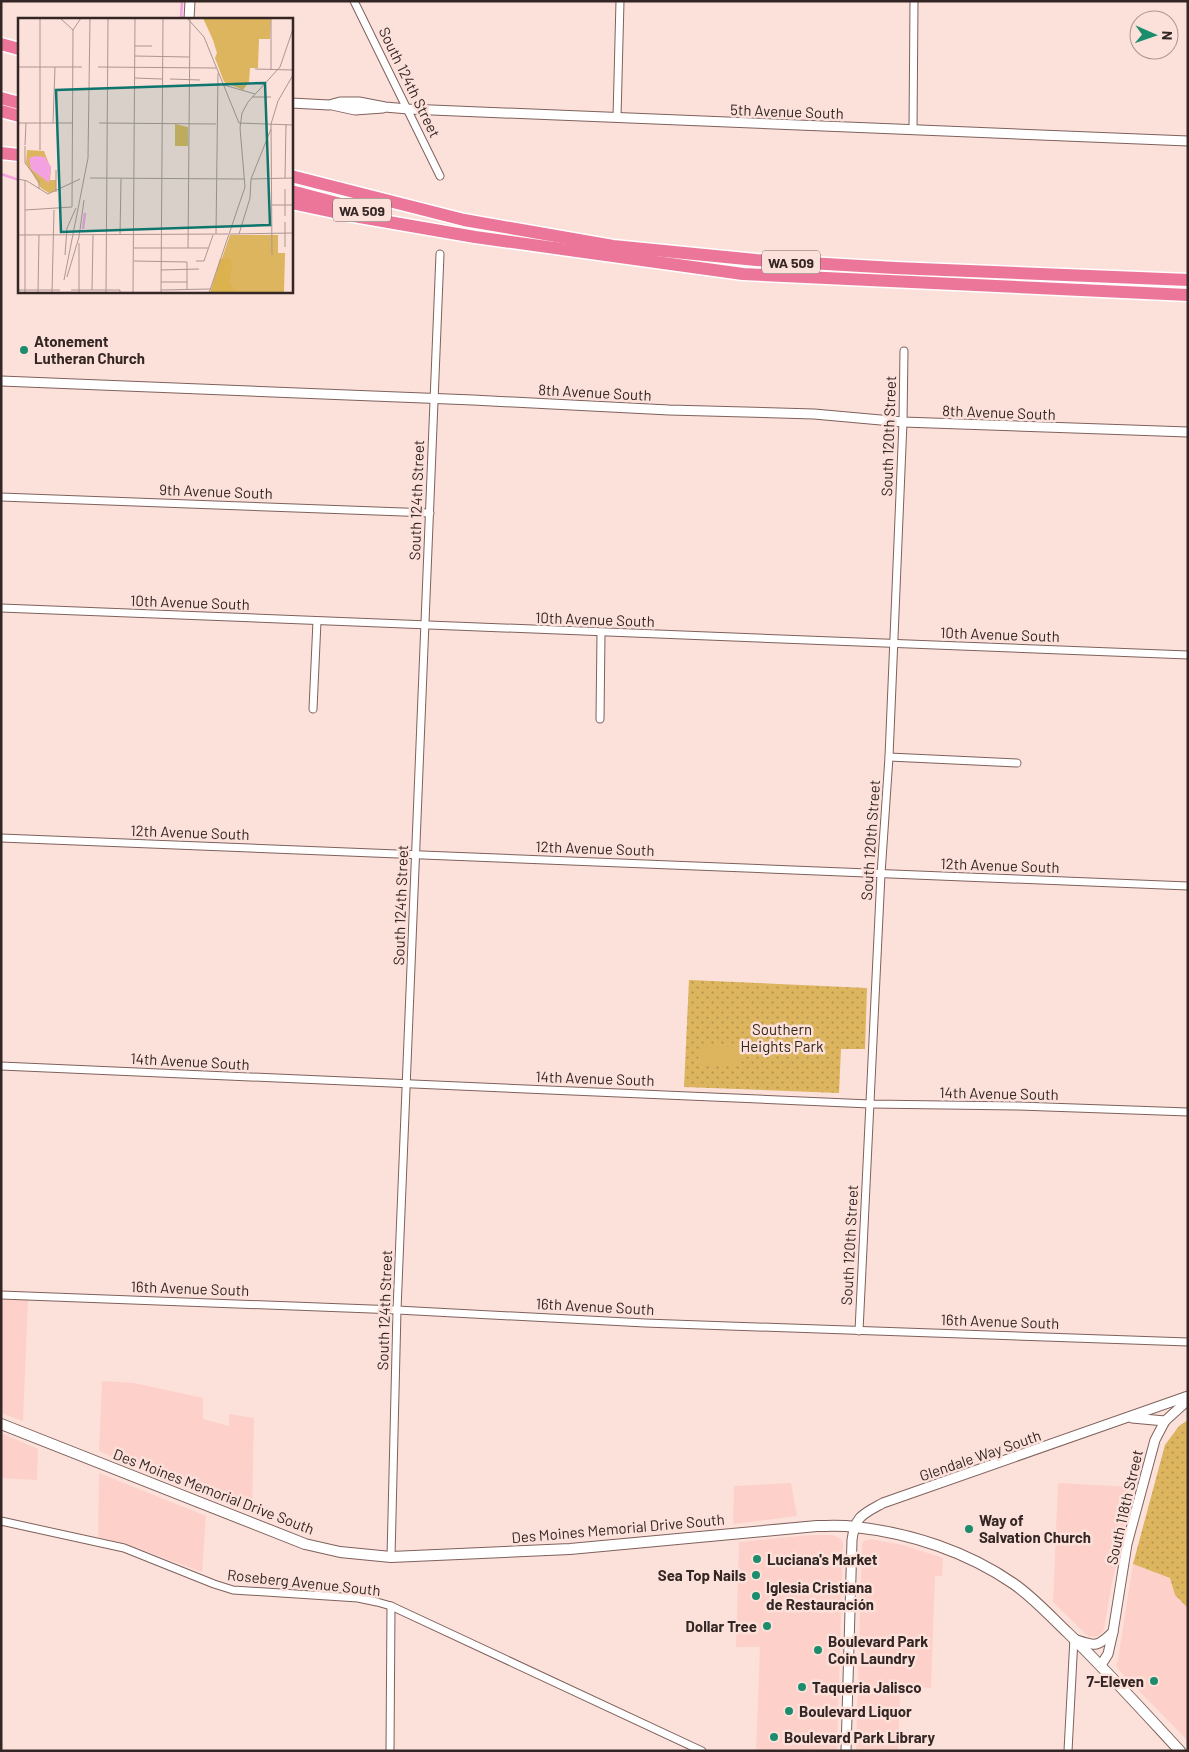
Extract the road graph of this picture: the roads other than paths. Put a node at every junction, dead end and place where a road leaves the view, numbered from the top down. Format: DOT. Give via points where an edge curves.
graph roads {
  1 [pos="190,1"];
  2 [pos="354,1"];
  3 [pos="620,1"];
  4 [pos="914,1"];
  5 [pos="189,18"];
  6 [pos="1,44"];
  7 [pos="18,49"];
  8 [pos="292,103"];
  9 [pos="7,105"];
  10 [pos="408,109"];
  11 [pos="18,115"];
  12 [pos="617,117"];
  13 [pos="914,130"];
  14 [pos="1188,140"];
  15 [pos="1,153"];
  16 [pos="18,154"];
  17 [pos="292,170"];
  18 [pos="292,176"];
  19 [pos="440,176"];
  20 [pos="292,191"];
  21 [pos="292,203"];
  22 [pos="398,203"];
  23 [pos="432,229"];
  24 [pos="440,254"];
  25 [pos="1188,280"];
  26 [pos="1188,295"];
  27 [pos="904,351"];
  28 [pos="1,381"];
  29 [pos="434,398"];
  30 [pos="903,422"];
  31 [pos="1188,432"];
  32 [pos="1,497"];
  33 [pos="430,513"];
  34 [pos="1,608"];
  35 [pos="318,621"];
  36 [pos="424,626"];
  37 [pos="601,633"];
  38 [pos="893,644"];
  39 [pos="1188,655"];
  40 [pos="313,709"];
  41 [pos="600,719"];
  42 [pos="889,757"];
  43 [pos="1017,762"];
  44 [pos="1,838"];
  45 [pos="416,854"];
  46 [pos="881,874"];
  47 [pos="1188,886"];
  48 [pos="1,1066"];
  49 [pos="406,1084"];
  50 [pos="870,1104"];
  51 [pos="1188,1112"];
  52 [pos="1,1295"];
  53 [pos="397,1310"];
  54 [pos="859,1331"];
  55 [pos="1188,1342"];
  56 [pos="1188,1396"];
  57 [pos="1188,1400"];
  58 [pos="1122,1419"];
  59 [pos="1164,1421"];
  60 [pos="1,1424"];
  61 [pos="1,1521"];
  62 [pos="854,1527"];
  63 [pos="391,1557"];
  64 [pos="391,1606"];
  65 [pos="1113,1632"];
  66 [pos="1074,1638"];
  67 [pos="1101,1665"];
  68 [pos="390,1751"];
  69 [pos="702,1751"];
  70 [pos="846,1751"];
  71 [pos="1068,1751"];
  72 [pos="1180,1751"];
  1 -- 5 [label="street"];
  2 -- 10 [label="street, South 124th Street"];
  3 -- 12 [label="street"];
  4 -- 13 [label="street"];
  6 -- 7 [label="highway"];
  8 -- 10 [label="street, 5th Avenue South" via="329,105 359,102"];
  9 -- 11 [label="highway"];
  10 -- 12 [label="street, 5th Avenue South"];
  10 -- 19 [label="street, South 124th Street"];
  12 -- 13 [label="street, 5th Avenue South"];
  13 -- 14 [label="street, 5th Avenue South"];
  15 -- 16 [label="highway"];
  17 -- 22 [label="highway"];
  18 -- 22 [label="highway, WA 509"];
  20 -- 23 [label="highway, WA 509"];
  21 -- 23 [label="highway"];
  22 -- 25 [label="highway, WA 509" via="464,220 613,246 756,260"];
  23 -- 26 [label="highway, WA 509" via="743,274"];
  24 -- 29 [label="street, South 124th Street"];
  27 -- 30 [label="street, South 120th Street"];
  28 -- 29 [label="street, 8th Avenue South"];
  29 -- 30 [label="street, 8th Avenue South" via="814,414"];
  29 -- 33 [label="street, South 124th Street"];
  30 -- 31 [label="street, 8th Avenue South"];
  30 -- 38 [label="street, South 120th Street"];
  32 -- 33 [label="street, 9th Avenue South"];
  33 -- 36 [label="street, South 124th Street"];
  34 -- 35 [label="street, 10th Avenue South"];
  35 -- 36 [label="street, 10th Avenue South"];
  35 -- 40 [label="street"];
  36 -- 37 [label="street, 10th Avenue South"];
  36 -- 45 [label="street, South 124th Street"];
  37 -- 38 [label="street, 10th Avenue South"];
  37 -- 41 [label="street"];
  38 -- 39 [label="street, 10th Avenue South"];
  38 -- 42 [label="street, South 120th Street"];
  42 -- 43 [label="street"];
  42 -- 46 [label="street, South 120th Street"];
  44 -- 45 [label="street, 12th Avenue South"];
  45 -- 46 [label="street, 12th Avenue South"];
  45 -- 49 [label="street, South 124th Street"];
  46 -- 47 [label="street, 12th Avenue South"];
  46 -- 50 [label="street, South 120th Street"];
  48 -- 49 [label="street, 14th Avenue South"];
  49 -- 50 [label="street, 14th Avenue South"];
  49 -- 53 [label="street, South 124th Street"];
  50 -- 51 [label="street, 14th Avenue South"];
  50 -- 54 [label="street, South 120th Street"];
  52 -- 53 [label="street, 16th Avenue South"];
  53 -- 54 [label="street, 16th Avenue South"];
  53 -- 63 [label="street, South 124th Street"];
  54 -- 55 [label="street, 16th Avenue South"];
  56 -- 58 [label="street, Glendale Way South"];
  57 -- 59 [label="street, South 118th Street"];
  58 -- 59 [label="street, Glendale Way South"];
  58 -- 62 [label="street, Glendale Way South" via="883,1503 858,1520"];
  59 -- 65 [label="street, South 118th Street" via="1152,1449 1127,1544"];
  60 -- 63 [label="main road, Des Moines Memorial Drive South" via="305,1544 340,1552"];
  61 -- 64 [label="street, Roseberg Avenue South" via="124,1548 233,1590 358,1598"];
  62 -- 63 [label="main road, Des Moines Memorial Drive South" via="794,1528 570,1549"];
  62 -- 66 [label="main road, Des Moines Memorial Drive South" via="942,1547 997,1573 1022,1590"];
  62 -- 70 [label="street"];
  64 -- 68 [label="street"];
  64 -- 69 [label="street, Roseberg Avenue South"];
  65 -- 66 [label="street" via="1096,1645"];
  65 -- 67 [label="street, South 118th Street" via="1108,1654"];
  66 -- 67 [label="main road, Des Moines Memorial Drive South"];
  66 -- 71 [label="street"];
  67 -- 72 [label="main road, Des Moines Memorial Drive South"];
}
